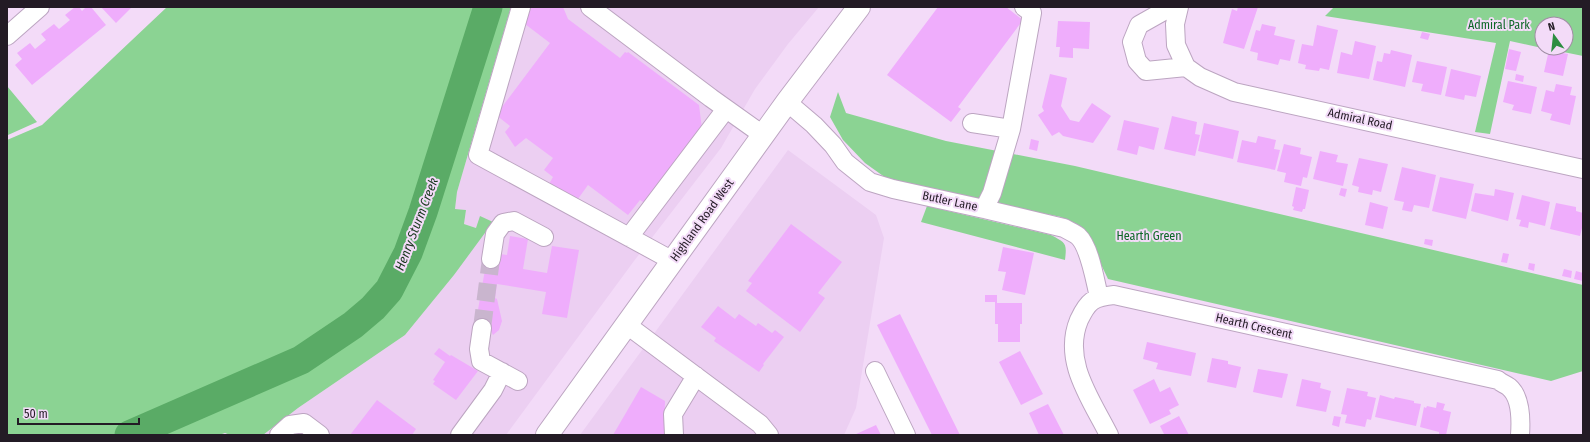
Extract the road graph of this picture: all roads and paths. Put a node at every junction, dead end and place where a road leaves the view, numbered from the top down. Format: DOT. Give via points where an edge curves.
graph roads {
  1 [pos="40,7"];
  2 [pos="521,7"];
  3 [pos="590,7"];
  4 [pos="859,7"];
  5 [pos="1024,7"];
  6 [pos="1175,13"];
  7 [pos="7,36"];
  8 [pos="1186,67"];
  9 [pos="787,102"];
  10 [pos="726,109"];
  11 [pos="972,123"];
  12 [pos="1011,129"];
  13 [pos="763,135"];
  14 [pos="1583,169"];
  15 [pos="984,209"];
  16 [pos="544,237"];
  17 [pos="629,237"];
  18 [pos="491,259"];
  19 [pos="673,261"];
  20 [pos="1099,297"];
  21 [pos="626,325"];
  22 [pos="482,328"];
  23 [pos="874,371"];
  24 [pos="502,372"];
  25 [pos="696,376"];
  26 [pos="518,381"];
  27 [pos="279,435"];
  28 [pos="320,435"];
  29 [pos="460,435"];
  30 [pos="547,435"];
  31 [pos="674,435"];
  32 [pos="768,435"];
  33 [pos="906,435"];
  34 [pos="1109,435"];
  35 [pos="1520,435"];
  1 -- 7 [label="street"];
  2 -- 17 [label="street" via="478,155"];
  3 -- 10 [label="street"];
  4 -- 9 [label="main road, Highland Road West"];
  5 -- 12 [label="street" via="1032,13"];
  6 -- 8 [label="street" via="1176,45"];
  6 -- 8 [label="street" via="1139,25 1132,42 1137,61 1146,71"];
  8 -- 14 [label="street, Admiral Road" via="1200,77 1234,92"];
  9 -- 13 [label="main road, Highland Road West"];
  9 -- 15 [label="street, Butler Lane" via="814,125 845,162 870,182"];
  10 -- 13 [label="street"];
  10 -- 17 [label="street"];
  11 -- 12 [label="street"];
  12 -- 15 [label="street" via="992,193"];
  13 -- 19 [label="main road, Highland Road West"];
  15 -- 20 [label="street, Butler Lane" via="1064,228 1079,237 1086,248"];
  16 -- 18 [label="street" via="514,221 503,223 495,234"];
  17 -- 19 [label="street"];
  19 -- 21 [label="main road, Highland Road West"];
  20 -- 34 [label="street" via="1082,313 1076,327 1073,342 1074,360"];
  20 -- 35 [label="street, Hearth Crescent" via="1114,295 1498,380 1510,388 1516,398 1520,410"];
  21 -- 25 [label="street"];
  21 -- 30 [label="main road, Highland Road West"];
  22 -- 24 [label="street" via="479,349 481,361"];
  23 -- 33 [label="street"];
  24 -- 26 [label="street"];
  24 -- 29 [label="street" via="493,390"];
  25 -- 31 [label="street" via="673,414"];
  25 -- 32 [label="street" via="760,424"];
  27 -- 28 [label="street" via="290,425 304,423"];
}
